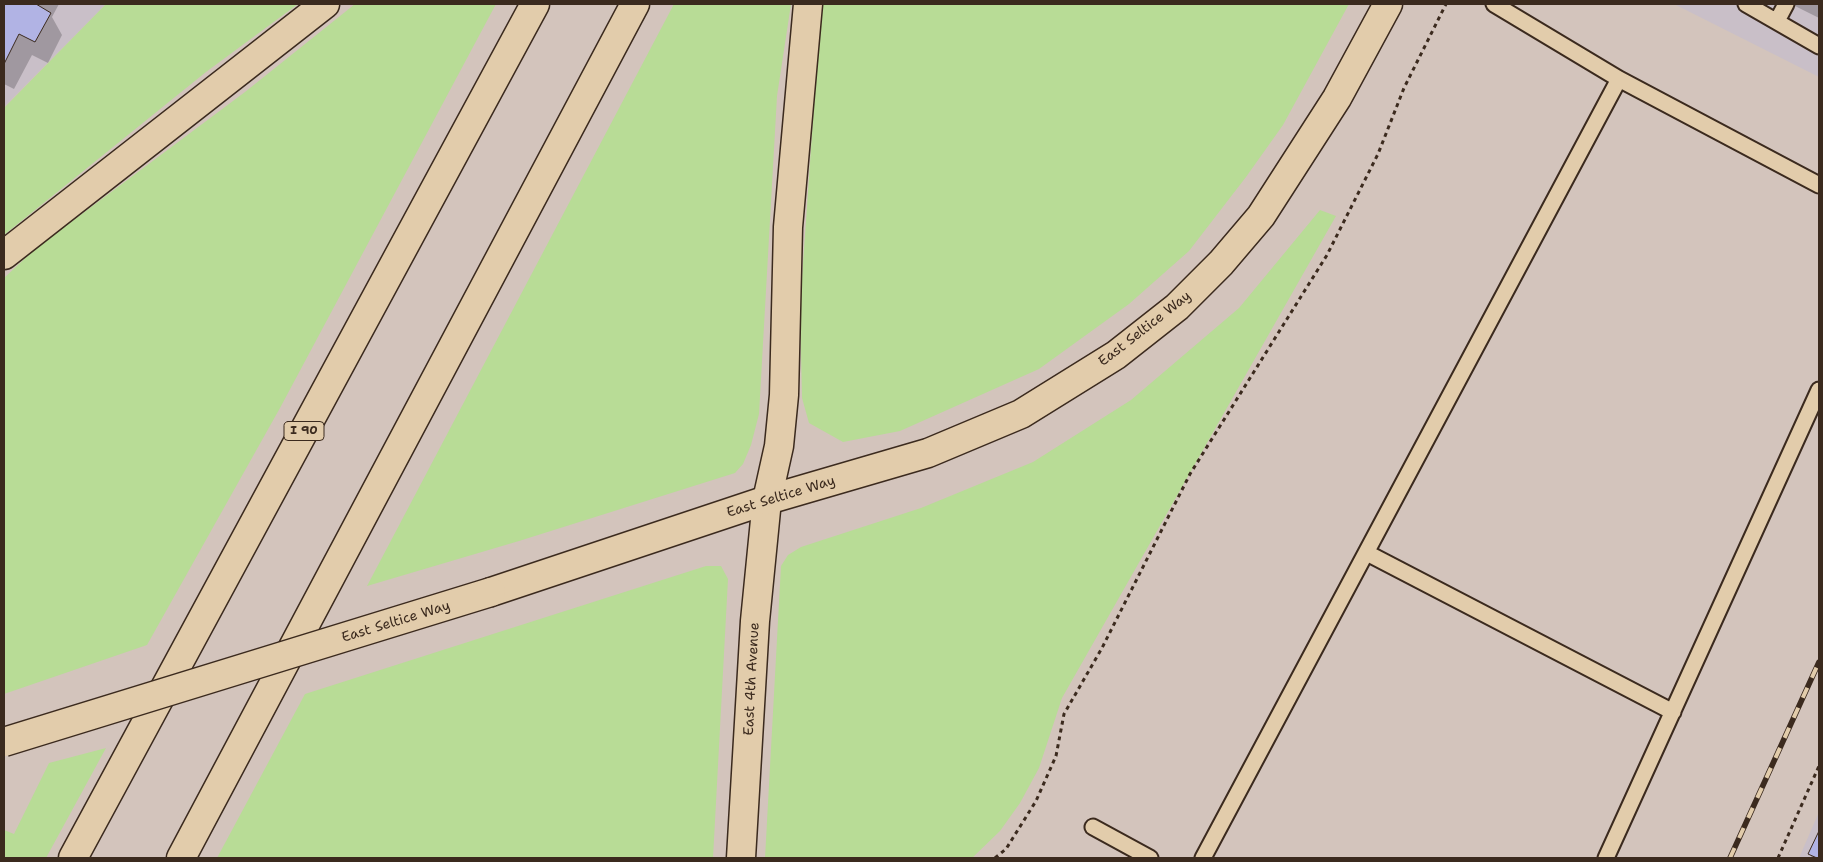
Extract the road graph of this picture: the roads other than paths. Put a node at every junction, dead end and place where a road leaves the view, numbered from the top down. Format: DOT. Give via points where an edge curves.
graph roads {
  1 [pos="325,4"];
  2 [pos="535,4"];
  3 [pos="635,4"];
  4 [pos="808,4"];
  5 [pos="1388,4"];
  6 [pos="1494,4"];
  7 [pos="1746,4"];
  8 [pos="1786,4"];
  9 [pos="1777,21"];
  10 [pos="1819,46"];
  11 [pos="1620,79"];
  12 [pos="1819,186"];
  13 [pos="4,255"];
  14 [pos="1819,390"];
  15 [pos="767,500"];
  16 [pos="1367,553"];
  17 [pos="1673,712"];
  18 [pos="4,742"];
  19 [pos="1093,827"];
  20 [pos="73,858"];
  21 [pos="181,858"];
  22 [pos="741,858"];
  23 [pos="1150,858"];
  24 [pos="1203,858"];
  25 [pos="1606,858"];
  1 -- 13 [label="main road"];
  2 -- 20 [label="main road, I 90"];
  3 -- 21 [label="main road"];
  4 -- 15 [label="main road, East 4th Avenue" via="788,227 784,395 779,446"];
  5 -- 15 [label="main road, East Seltice Way" via="1337,98 1261,216 1221,263 1169,313 1116,355 1021,414 928,453"];
  6 -- 11 [label="lane"];
  7 -- 9 [label="lane"];
  8 -- 9 [label="lane"];
  9 -- 10 [label="lane"];
  11 -- 12 [label="lane"];
  11 -- 16 [label="lane"];
  14 -- 17 [label="lane"];
  15 -- 18 [label="main road, East Seltice Way, bridge" via="491,592"];
  15 -- 22 [label="main road, East 4th Avenue" via="755,621"];
  16 -- 17 [label="lane"];
  16 -- 24 [label="lane"];
  17 -- 25 [label="lane"];
  19 -- 23 [label="lane"];
}
